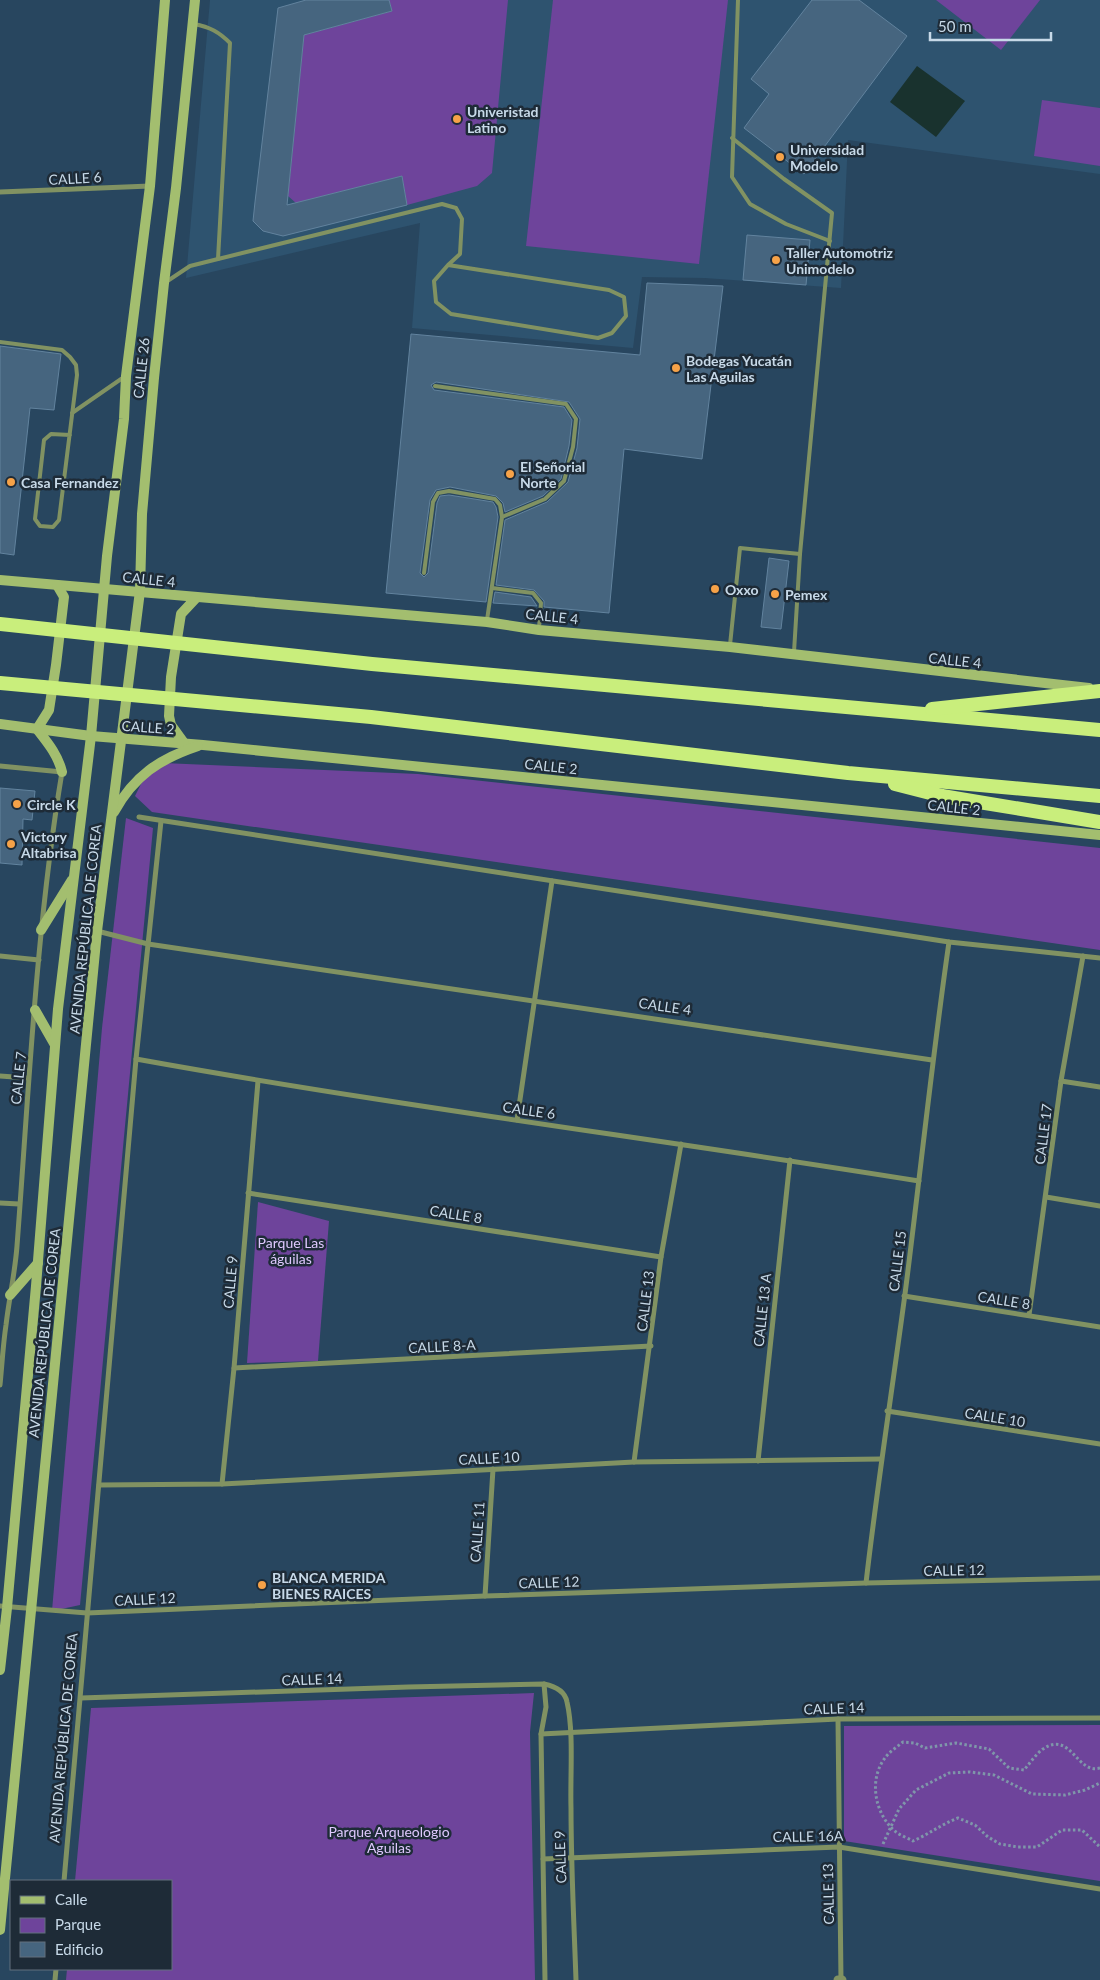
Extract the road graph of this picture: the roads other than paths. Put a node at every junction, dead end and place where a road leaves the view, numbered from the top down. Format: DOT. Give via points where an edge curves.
graph roads {
  1 [pos="165,0"];
  2 [pos="195,0"];
  3 [pos="738,0"];
  4 [pos="192,24"];
  5 [pos="732,138"];
  6 [pos="150,186"];
  7 [pos="0,192"];
  8 [pos="830,242"];
  9 [pos="218,258"];
  10 [pos="448,265"];
  11 [pos="164,283"];
  12 [pos="0,342"];
  13 [pos="126,376"];
  14 [pos="435,386"];
  15 [pos="72,413"];
  16 [pos="70,435"];
  17 [pos="502,517"];
  18 [pos="800,554"];
  19 [pos="424,573"];
  20 [pos="0,580"];
  21 [pos="57,585"];
  22 [pos="105,588"];
  23 [pos="492,588"];
  24 [pos="140,591"];
  25 [pos="196,598"];
  26 [pos="487,622"];
  27 [pos="0,624"];
  28 [pos="539,630"];
  29 [pos="730,648"];
  30 [pos="793,654"];
  31 [pos="0,684"];
  32 [pos="1100,690"];
  33 [pos="899,713"];
  34 [pos="0,724"];
  35 [pos="37,729"];
  36 [pos="1100,730"];
  37 [pos="91,736"];
  38 [pos="122,738"];
  39 [pos="184,743"];
  40 [pos="203,745"];
  41 [pos="0,766"];
  42 [pos="62,772"];
  43 [pos="848,773"];
  44 [pos="1100,796"];
  45 [pos="111,817"];
  46 [pos="139,817"];
  47 [pos="161,821"];
  48 [pos="1100,822"];
  49 [pos="1100,835"];
  50 [pos="73,877"];
  51 [pos="552,881"];
  52 [pos="41,930"];
  53 [pos="97,931"];
  54 [pos="949,942"];
  55 [pos="148,944"];
  56 [pos="0,956"];
  57 [pos="1083,956"];
  58 [pos="1100,958"];
  59 [pos="39,960"];
  60 [pos="536,1001"];
  61 [pos="35,1010"];
  62 [pos="55,1045"];
  63 [pos="136,1059"];
  64 [pos="932,1060"];
  65 [pos="0,1076"];
  66 [pos="28,1078"];
  67 [pos="258,1081"];
  68 [pos="1061,1081"];
  69 [pos="1100,1087"];
  70 [pos="517,1120"];
  71 [pos="681,1144"];
  72 [pos="790,1160"];
  73 [pos="919,1181"];
  74 [pos="248,1194"];
  75 [pos="1046,1197"];
  76 [pos="0,1203"];
  77 [pos="19,1204"];
  78 [pos="1100,1206"];
  79 [pos="661,1257"];
  80 [pos="38,1264"];
  81 [pos="10,1295"];
  82 [pos="904,1296"];
  83 [pos="1029,1315"];
  84 [pos="3,1326"];
  85 [pos="1100,1327"];
  86 [pos="650,1346"];
  87 [pos="234,1368"];
  88 [pos="0,1385"];
  89 [pos="887,1411"];
  90 [pos="1100,1444"];
  91 [pos="880,1459"];
  92 [pos="758,1461"];
  93 [pos="634,1462"];
  94 [pos="492,1470"];
  95 [pos="222,1484"];
  96 [pos="99,1485"];
  97 [pos="1100,1578"];
  98 [pos="866,1583"];
  99 [pos="484,1596"];
  100 [pos="4,1607"];
  101 [pos="30,1609"];
  102 [pos="88,1613"];
  103 [pos="0,1670"];
  104 [pos="544,1684"];
  105 [pos="81,1698"];
  106 [pos="1100,1718"];
  107 [pos="838,1719"];
  108 [pos="570,1733"];
  109 [pos="541,1734"];
  110 [pos="839,1847"];
  111 [pos="571,1857"];
  112 [pos="543,1859"];
  113 [pos="64,1880"];
  114 [pos="1100,1889"];
  115 [pos="0,1930"];
  116 [pos="545,1980"];
  117 [pos="576,1980"];
  118 [pos="840,1980"];
  1 -- 6 [label="main road, CALLE 26"];
  2 -- 4 [label="main road, CALLE 26"];
  3 -- 5 [label="lane"];
  4 -- 9 [label="lane" via="208,27 230,44"];
  4 -- 11 [label="main road, CALLE 26"];
  5 -- 8 [label="lane" via="832,212"];
  5 -- 8 [label="lane" via="732,177 750,204 786,224"];
  6 -- 7 [label="street, CALLE 6"];
  6 -- 13 [label="main road, CALLE 26"];
  8 -- 18 [label="lane"];
  9 -- 10 [label="lane" via="442,204 456,208 462,219 460,254"];
  9 -- 11 [label="lane" via="190,266"];
  10 -- 10 [label="lane" via="434,282 436,302 451,314 598,338 612,333 626,316 624,297 608,290"];
  11 -- 24 [label="main road, CALLE 26" via="142,514"];
  12 -- 15 [label="lane" via="62,350 70,356 76,365 77,375"];
  13 -- 15 [label="lane"];
  13 -- 22 [label="main road, CALLE 26"];
  14 -- 17 [label="lane" via="566,404 576,419 564,481 545,499"];
  15 -- 16 [label="lane"];
  16 -- 16 [label="lane" via="59,520 53,527 40,526 35,519 44,440 51,434"];
  17 -- 19 [label="lane" via="495,499 449,491 438,493 433,502"];
  17 -- 23 [label="lane"];
  18 -- 29 [label="lane" via="740,548"];
  18 -- 30 [label="lane"];
  20 -- 21 [label="main road, CALLE 4"];
  21 -- 22 [label="main road, CALLE 4"];
  21 -- 35 [label="main road" via="64,597 57,655 49,710"];
  22 -- 24 [label="main road, CALLE 4"];
  22 -- 37 [label="main road, AVENIDA REPÚBLICA DE COREA"];
  23 -- 26 [label="lane"];
  23 -- 28 [label="lane" via="533,593 542,603"];
  24 -- 25 [label="main road, CALLE 4"];
  24 -- 38 [label="main road, CALLE 26"];
  25 -- 26 [label="main road, CALLE 4"];
  25 -- 39 [label="main road" via="181,614 171,677 168,716"];
  26 -- 28 [label="main road, CALLE 4"];
  27 -- 33 [label="highway" via="372,664"];
  28 -- 29 [label="main road, CALLE 4"];
  29 -- 30 [label="main road, CALLE 4"];
  30 -- 32 [label="main road, CALLE 4"];
  31 -- 43 [label="highway" via="371,717"];
  32 -- 33 [label="highway"];
  33 -- 36 [label="highway"];
  34 -- 35 [label="main road, CALLE 2"];
  35 -- 37 [label="main road, CALLE 2"];
  35 -- 42 [label="main road" via="60,761"];
  37 -- 38 [label="main road, CALLE 2"];
  37 -- 50 [label="main road, AVENIDA REPÚBLICA DE COREA"];
  38 -- 39 [label="main road, CALLE 2"];
  38 -- 45 [label="main road, AVENIDA REPÚBLICA DE COREA"];
  39 -- 40 [label="main road, CALLE 2"];
  40 -- 45 [label="main road" via="173,754 156,764 125,793"];
  40 -- 49 [label="main road, CALLE 2"];
  41 -- 42 [label="street"];
  42 -- 52 [label="street, CALLE 7"];
  43 -- 44 [label="highway"];
  43 -- 48 [label="highway" via="942,796"];
  45 -- 53 [label="main road, AVENIDA REPÚBLICA DE COREA"];
  46 -- 47 [label="street"];
  47 -- 51 [label="street"];
  47 -- 55 [label="street, AVENIDA REPÚBLICA DE COREA"];
  50 -- 52 [label="main road"];
  50 -- 62 [label="main road, AVENIDA REPÚBLICA DE COREA"];
  51 -- 54 [label="street"];
  51 -- 60 [label="street"];
  52 -- 59 [label="street, CALLE 7"];
  53 -- 55 [label="street, CALLE 4"];
  53 -- 101 [label="main road, AVENIDA REPÚBLICA DE COREA"];
  54 -- 57 [label="street"];
  54 -- 64 [label="street, CALLE 15"];
  55 -- 60 [label="street, CALLE 4"];
  55 -- 63 [label="street, AVENIDA REPÚBLICA DE COREA"];
  56 -- 59 [label="street"];
  57 -- 58 [label="street"];
  57 -- 68 [label="street, CALLE 17"];
  59 -- 61 [label="street, CALLE 7"];
  60 -- 64 [label="street, CALLE 4"];
  60 -- 70 [label="street"];
  61 -- 62 [label="main road"];
  61 -- 66 [label="street, CALLE 7"];
  62 -- 80 [label="main road, AVENIDA REPÚBLICA DE COREA"];
  63 -- 67 [label="street, CALLE 6"];
  63 -- 96 [label="street, AVENIDA REPÚBLICA DE COREA"];
  64 -- 73 [label="street, CALLE 15"];
  65 -- 66 [label="street"];
  66 -- 77 [label="street, CALLE 7"];
  67 -- 70 [label="street, CALLE 6"];
  67 -- 74 [label="street, CALLE 9"];
  68 -- 69 [label="street"];
  68 -- 75 [label="street, CALLE 17"];
  70 -- 71 [label="street, CALLE 6"];
  71 -- 72 [label="street, CALLE 6"];
  71 -- 79 [label="street, CALLE 13"];
  72 -- 73 [label="street, CALLE 6"];
  72 -- 92 [label="street, CALLE 13 A"];
  73 -- 82 [label="street, CALLE 15"];
  74 -- 79 [label="street, CALLE 8"];
  74 -- 87 [label="street, CALLE 9"];
  75 -- 78 [label="street"];
  75 -- 83 [label="street, CALLE 17"];
  76 -- 77 [label="street"];
  77 -- 81 [label="street, CALLE 7"];
  79 -- 86 [label="street, CALLE 13"];
  80 -- 81 [label="main road"];
  80 -- 100 [label="main road, AVENIDA REPÚBLICA DE COREA"];
  81 -- 84 [label="street, CALLE 7"];
  82 -- 83 [label="street, CALLE 8"];
  82 -- 89 [label="street, CALLE 15"];
  83 -- 85 [label="street, CALLE 8"];
  84 -- 88 [label="street, CALLE 7"];
  86 -- 87 [label="street, CALLE 8-A"];
  86 -- 93 [label="street, CALLE 13"];
  87 -- 95 [label="street, CALLE 9"];
  89 -- 90 [label="street, CALLE 10"];
  89 -- 91 [label="street, CALLE 15"];
  91 -- 92 [label="street, CALLE 10"];
  91 -- 98 [label="street, CALLE 15"];
  92 -- 93 [label="street, CALLE 10"];
  93 -- 94 [label="street, CALLE 10"];
  94 -- 95 [label="street, CALLE 10"];
  94 -- 99 [label="street, CALLE 11"];
  95 -- 96 [label="street, CALLE 10"];
  96 -- 102 [label="street, AVENIDA REPÚBLICA DE COREA"];
  97 -- 98 [label="street, CALLE 12"];
  98 -- 99 [label="street, CALLE 12"];
  99 -- 102 [label="street, CALLE 12"];
  100 -- 101 [label="street, CALLE 12"];
  100 -- 103 [label="main road, AVENIDA REPÚBLICA DE COREA"];
  101 -- 102 [label="street, CALLE 12"];
  101 -- 115 [label="main road, AVENIDA REPÚBLICA DE COREA"];
  102 -- 105 [label="street, AVENIDA REPÚBLICA DE COREA"];
  104 -- 105 [label="street, CALLE 14"];
  104 -- 108 [label="street" via="562,1692 567,1700"];
  104 -- 109 [label="street" via="546,1707"];
  105 -- 113 [label="street, AVENIDA REPÚBLICA DE COREA"];
  106 -- 107 [label="street, CALLE 14"];
  107 -- 108 [label="street, CALLE 14"];
  107 -- 110 [label="street, CALLE 13"];
  108 -- 109 [label="street, CALLE 14"];
  108 -- 111 [label="street, CALLE 9"];
  109 -- 112 [label="street, CALLE 9"];
  110 -- 111 [label="street, CALLE 16A"];
  110 -- 114 [label="street, CALLE 16A"];
  110 -- 118 [label="street, CALLE 13"];
  111 -- 112 [label="street, CALLE 16A"];
  111 -- 117 [label="street, CALLE 9"];
  112 -- 116 [label="street, CALLE 9"];
}
